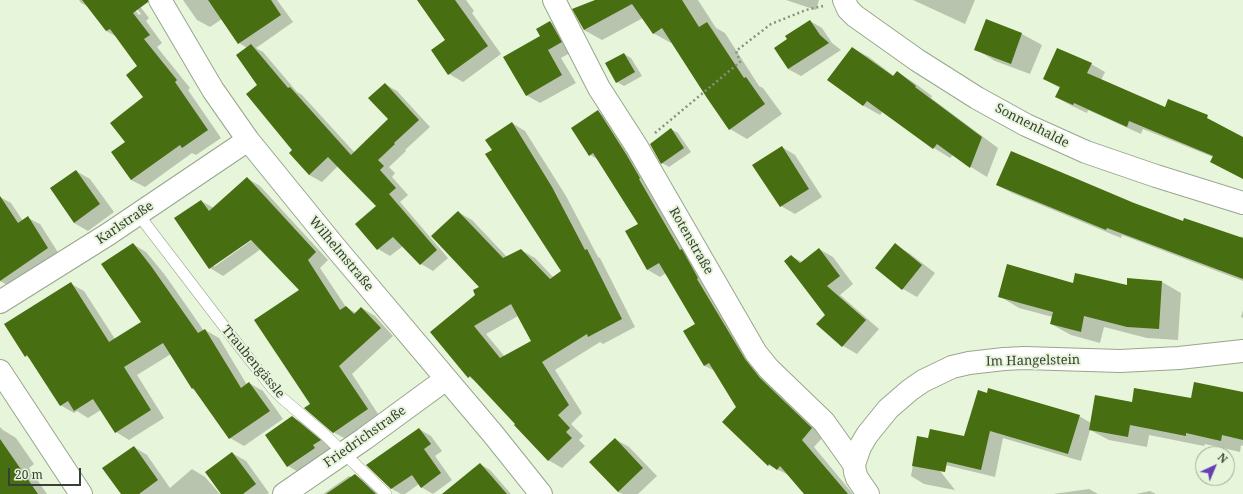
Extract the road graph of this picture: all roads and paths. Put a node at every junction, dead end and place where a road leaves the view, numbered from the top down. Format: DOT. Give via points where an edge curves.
graph roads {
  1 [pos="160,0"];
  2 [pos="554,0"];
  3 [pos="845,1"];
  4 [pos="248,140"];
  5 [pos="637,147"];
  6 [pos="1243,203"];
  7 [pos="138,214"];
  8 [pos="0,302"];
  9 [pos="1243,351"];
  10 [pos="0,371"];
  11 [pos="446,379"];
  12 [pos="344,453"];
  13 [pos="854,464"];
  14 [pos="81,494"];
  15 [pos="284,494"];
  16 [pos="386,494"];
  17 [pos="541,494"];
  18 [pos="868,494"];
  1 -- 4 [label="street, Wilhelmstraße" via="213,90"];
  2 -- 5 [label="street, Rotenstraße" via="599,88"];
  3 -- 5 [label="path" via="806,10 771,24 736,51 740,62"];
  3 -- 6 [label="street, Sonnenhalde" via="855,16 917,60 1026,125 1086,152"];
  4 -- 7 [label="street, Karlstraße"];
  4 -- 11 [label="street, Wilhelmstraße"];
  5 -- 13 [label="street, Rotenstraße" via="756,353 824,422"];
  7 -- 8 [label="street, Karlstraße"];
  7 -- 12 [label="lane, Traubengässle" via="274,390"];
  9 -- 13 [label="street, Im Hangelstein" via="1127,360 1004,359 952,367 923,380 899,399 867,435"];
  10 -- 14 [label="street"];
  11 -- 12 [label="street, Friedrichstraße"];
  11 -- 17 [label="street, Wilhelmstraße"];
  12 -- 15 [label="street, Friedrichstraße"];
  12 -- 16 [label="lane, Traubengässle"];
  13 -- 18 [label="street" via="857,478"];
}
